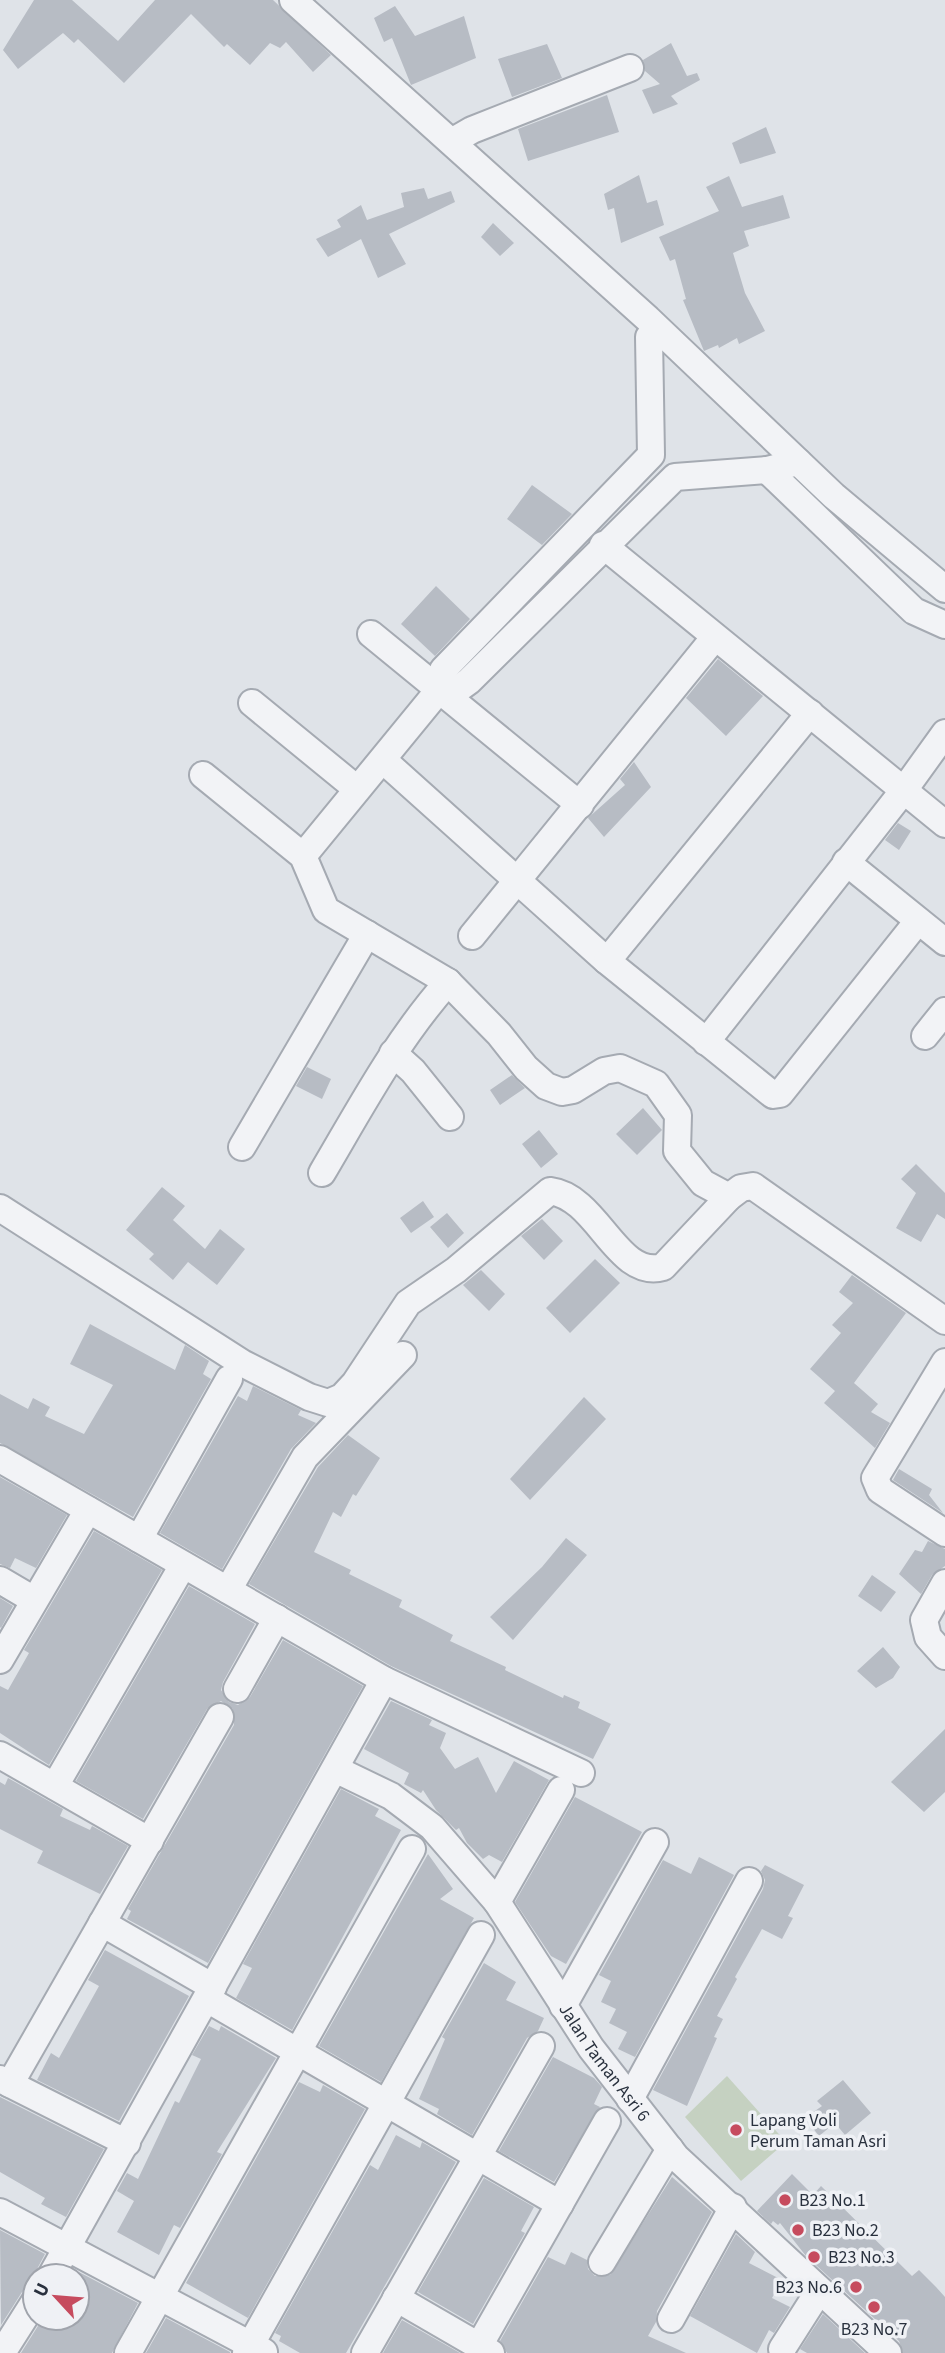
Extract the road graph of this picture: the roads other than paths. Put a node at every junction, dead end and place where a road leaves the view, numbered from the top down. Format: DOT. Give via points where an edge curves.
graph roads {
  1 [pos="293,0"];
  2 [pos="630,68"];
  3 [pos="453,141"];
  4 [pos="649,337"];
  5 [pos="651,455"];
  6 [pos="798,462"];
  7 [pos="767,470"];
  8 [pos="675,477"];
  9 [pos="603,545"];
  10 [pos="945,589"];
  11 [pos="945,625"];
  12 [pos="371,634"];
  13 [pos="715,637"];
  14 [pos="439,690"];
  15 [pos="252,703"];
  16 [pos="810,713"];
  17 [pos="945,733"];
  18 [pos="383,760"];
  19 [pos="203,775"];
  20 [pos="358,789"];
  21 [pos="904,790"];
  22 [pos="580,805"];
  23 [pos="945,824"];
  24 [pos="846,862"];
  25 [pos="307,864"];
  26 [pos="517,882"];
  27 [pos="918,921"];
  28 [pos="367,934"];
  29 [pos="472,936"];
  30 [pos="945,942"];
  31 [pos="607,961"];
  32 [pos="448,982"];
  33 [pos="945,1011"];
  34 [pos="925,1037"];
  35 [pos="706,1042"];
  36 [pos="393,1053"];
  37 [pos="450,1117"];
  38 [pos="242,1147"];
  39 [pos="322,1173"];
  40 [pos="729,1196"];
  41 [pos="0,1208"];
  42 [pos="945,1321"];
  43 [pos="403,1355"];
  44 [pos="945,1362"];
  45 [pos="229,1379"];
  46 [pos="0,1459"];
  47 [pos="88,1510"];
  48 [pos="945,1533"];
  49 [pos="139,1539"];
  50 [pos="183,1564"];
  51 [pos="0,1580"];
  52 [pos="945,1583"];
  53 [pos="228,1590"];
  54 [pos="34,1600"];
  55 [pos="276,1618"];
  56 [pos="945,1656"];
  57 [pos="0,1660"];
  58 [pos="384,1680"];
  59 [pos="237,1689"];
  60 [pos="220,1717"];
  61 [pos="0,1755"];
  62 [pos="335,1769"];
  63 [pos="55,1786"];
  64 [pos="150,1841"];
  65 [pos="655,1842"];
  66 [pos="412,1849"];
  67 [pos="749,1881"];
  68 [pos="497,1902"];
  69 [pos="102,1923"];
  70 [pos="481,1935"];
  71 [pos="210,1993"];
  72 [pos="563,2006"];
  73 [pos="541,2046"];
  74 [pos="299,2053"];
  75 [pos="5,2082"];
  76 [pos="630,2099"];
  77 [pos="387,2103"];
  78 [pos="607,2121"];
  79 [pos="127,2143"];
  80 [pos="670,2149"];
  81 [pos="477,2156"];
  82 [pos="560,2204"];
  83 [pos="733,2207"];
  84 [pos="0,2212"];
  85 [pos="69,2248"];
  86 [pos="60,2262"];
  87 [pos="602,2262"];
  88 [pos="819,2291"];
  89 [pos="159,2298"];
  90 [pos="396,2298"];
  91 [pos="671,2319"];
  92 [pos="21,2320"];
  93 [pos="4,2344"];
  94 [pos="485,2349"];
  95 [pos="782,2349"];
  96 [pos="254,2350"];
  97 [pos="128,2353"];
  98 [pos="365,2353"];
  99 [pos="888,2353"];
  1 -- 3 [label="street"];
  2 -- 3 [label="street"];
  3 -- 6 [label="street"];
  4 -- 5 [label="street"];
  5 -- 8 [label="street"];
  5 -- 14 [label="street" via="443,670"];
  6 -- 7 [label="street"];
  6 -- 10 [label="street"];
  7 -- 8 [label="street"];
  7 -- 11 [label="street" via="914,611"];
  8 -- 9 [label="street"];
  9 -- 13 [label="street"];
  9 -- 14 [label="street" via="469,681 458,689"];
  12 -- 14 [label="street"];
  13 -- 16 [label="street"];
  13 -- 22 [label="street"];
  14 -- 18 [label="street"];
  14 -- 22 [label="street"];
  15 -- 20 [label="street"];
  16 -- 21 [label="street"];
  16 -- 31 [label="street"];
  17 -- 21 [label="street"];
  18 -- 20 [label="street"];
  18 -- 26 [label="street"];
  19 -- 25 [label="street"];
  20 -- 25 [label="street"];
  21 -- 23 [label="street"];
  21 -- 24 [label="street"];
  22 -- 26 [label="street"];
  24 -- 27 [label="street"];
  24 -- 35 [label="street"];
  25 -- 28 [label="street" via="326,910"];
  26 -- 29 [label="street"];
  26 -- 31 [label="street"];
  27 -- 30 [label="street"];
  27 -- 35 [label="street" via="780,1094 768,1093"];
  28 -- 32 [label="street"];
  28 -- 38 [label="street"];
  31 -- 35 [label="street"];
  32 -- 36 [label="street" via="418,1015"];
  32 -- 40 [label="street" via="526,1068 554,1091 573,1090 604,1071 620,1068 656,1084 678,1115 677,1151 703,1183"];
  33 -- 34 [label="street"];
  36 -- 37 [label="street"];
  36 -- 39 [label="street"];
  40 -- 41 [label="street" via="663,1268 654,1270 634,1264 570,1197 551,1191 456,1270 408,1303 355,1383 342,1397 328,1403 242,1363"];
  40 -- 42 [label="street" via="753,1186"];
  43 -- 53 [label="street" via="305,1457"];
  44 -- 48 [label="street" via="875,1478 880,1490"];
  45 -- 49 [label="street"];
  46 -- 47 [label="street"];
  47 -- 49 [label="street"];
  47 -- 54 [label="street"];
  49 -- 50 [label="street"];
  50 -- 53 [label="street"];
  50 -- 63 [label="street"];
  51 -- 54 [label="street"];
  52 -- 56 [label="street" via="924,1620 928,1637"];
  53 -- 55 [label="street"];
  54 -- 57 [label="street"];
  55 -- 58 [label="street"];
  55 -- 59 [label="street"];
  58 -- 62 [label="street"];
  58 -- 68 [label="street" via="571,1782"];
  60 -- 64 [label="street"];
  61 -- 63 [label="street"];
  62 -- 68 [label="street, Jalan Taman Asri 6" via="391,1796 432,1827"];
  62 -- 71 [label="street"];
  63 -- 64 [label="street"];
  64 -- 69 [label="street"];
  65 -- 72 [label="street"];
  66 -- 74 [label="street"];
  67 -- 76 [label="street"];
  68 -- 72 [label="street, Jalan Taman Asri 6"];
  69 -- 71 [label="street"];
  69 -- 75 [label="street"];
  70 -- 77 [label="street"];
  71 -- 74 [label="street"];
  71 -- 79 [label="street"];
  72 -- 76 [label="street, Jalan Taman Asri 6"];
  73 -- 81 [label="street"];
  74 -- 77 [label="street"];
  74 -- 89 [label="street"];
  75 -- 79 [label="street"];
  76 -- 80 [label="street, Jalan Taman Asri 6"];
  77 -- 81 [label="street"];
  77 -- 96 [label="street"];
  78 -- 82 [label="street"];
  79 -- 85 [label="street"];
  80 -- 83 [label="street, Jalan Taman Asri 6"];
  80 -- 87 [label="street"];
  81 -- 82 [label="street"];
  81 -- 90 [label="street"];
  82 -- 94 [label="street"];
  83 -- 88 [label="street, Jalan Taman Asri 6"];
  83 -- 91 [label="street"];
  84 -- 85 [label="street"];
  85 -- 86 [label="street"];
  85 -- 89 [label="street"];
  88 -- 95 [label="street"];
  88 -- 99 [label="street, Jalan Taman Asri 6"];
  89 -- 96 [label="street"];
  89 -- 97 [label="street"];
  90 -- 94 [label="street"];
  90 -- 98 [label="street"];
  92 -- 93 [label="street"];
}
